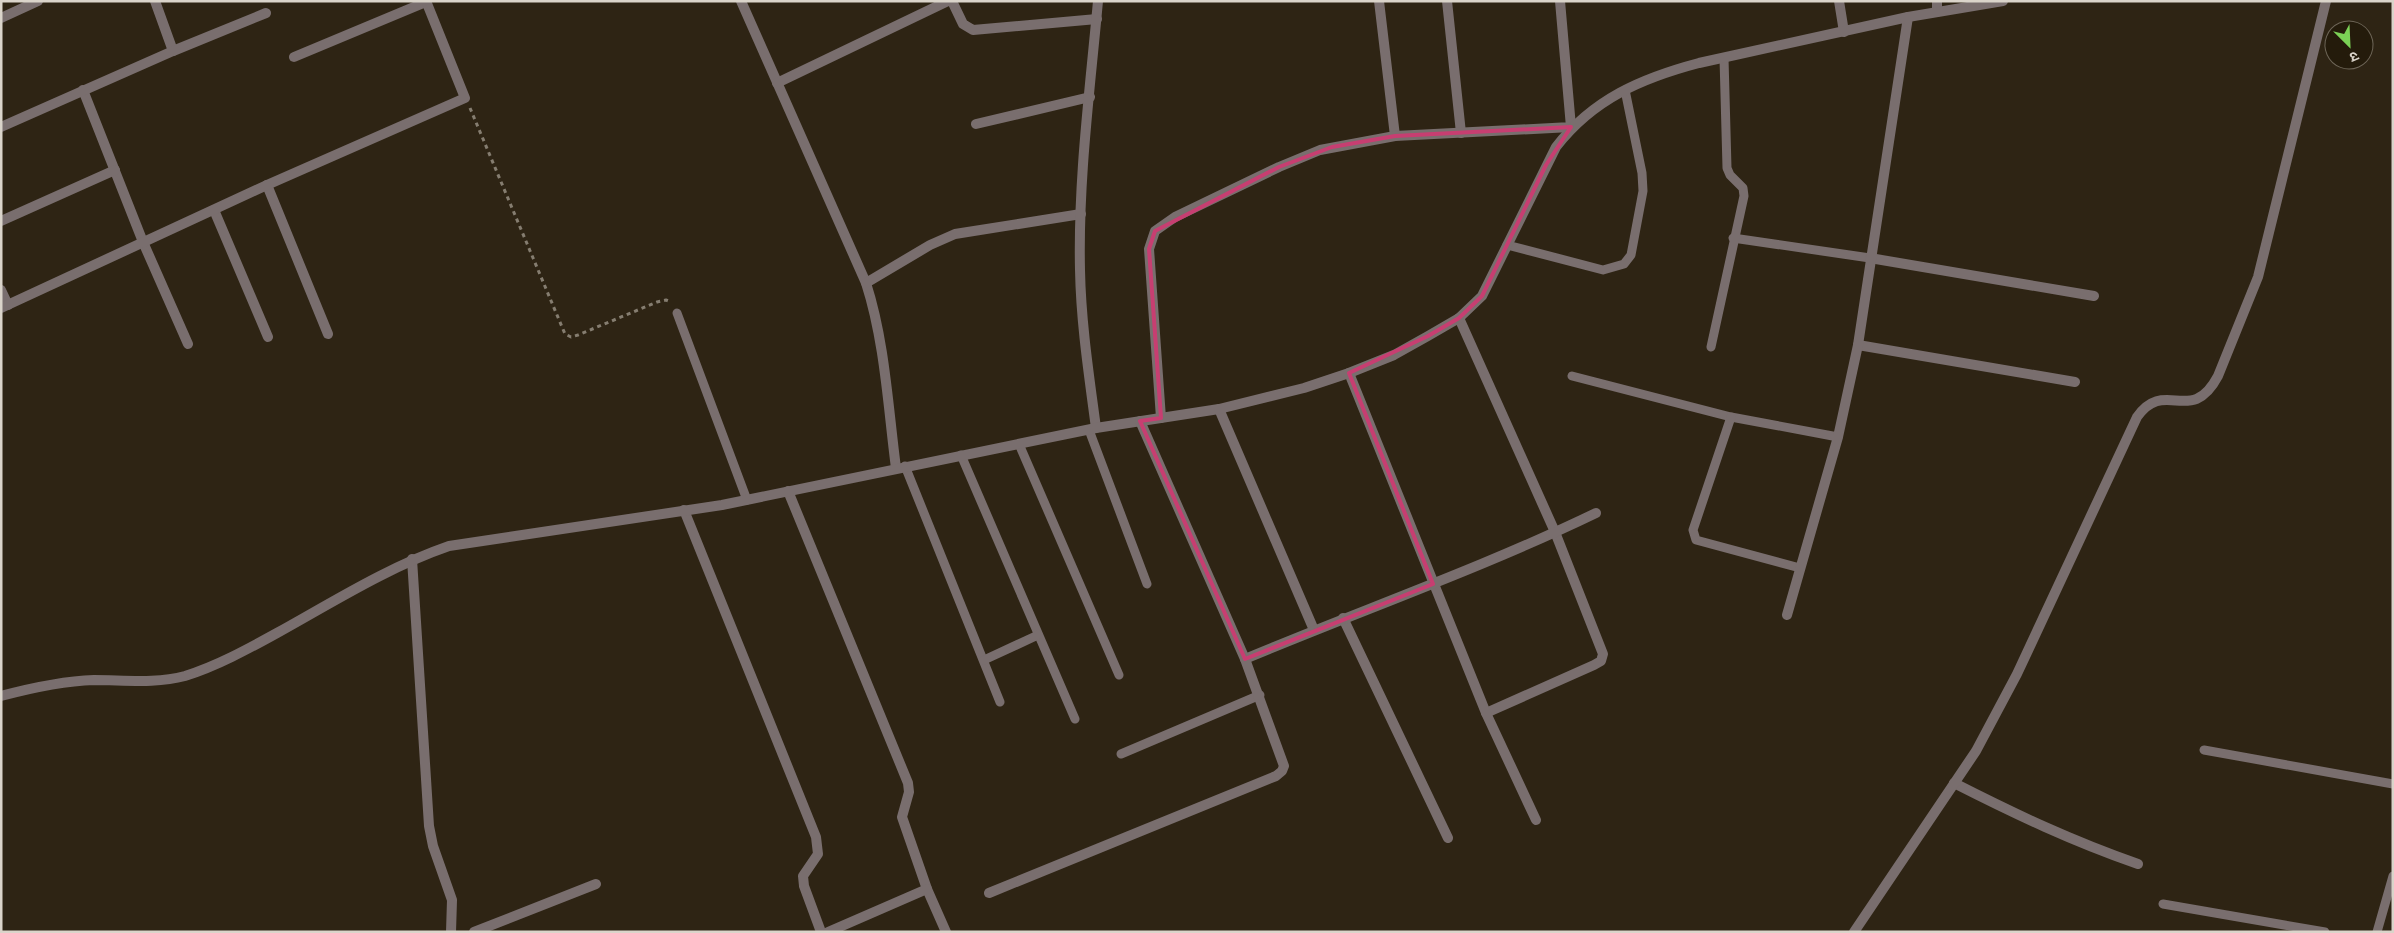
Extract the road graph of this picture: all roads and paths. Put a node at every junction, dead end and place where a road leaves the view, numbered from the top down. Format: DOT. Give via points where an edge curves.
graph roads {
  1 [pos="38,1"];
  2 [pos="155,1"];
  3 [pos="741,1"];
  4 [pos="948,1"];
  5 [pos="952,1"];
  6 [pos="1098,1"];
  7 [pos="1379,1"];
  8 [pos="1447,1"];
  9 [pos="1560,1"];
  10 [pos="1839,1"];
  11 [pos="1936,1"];
  12 [pos="2003,1"];
  13 [pos="2326,1"];
  14 [pos="426,2"];
  15 [pos="1937,12"];
  16 [pos="266,13"];
  17 [pos="1908,17"];
  18 [pos="1,18"];
  19 [pos="1097,19"];
  20 [pos="1844,32"];
  21 [pos="174,51"];
  22 [pos="294,57"];
  23 [pos="1724,58"];
  24 [pos="777,83"];
  25 [pos="82,90"];
  26 [pos="1625,90"];
  27 [pos="1090,97"];
  28 [pos="465,98"];
  29 [pos="976,124"];
  30 [pos="1,127"];
  31 [pos="1571,127"];
  32 [pos="1461,133"];
  33 [pos="1394,136"];
  34 [pos="115,170"];
  35 [pos="267,185"];
  36 [pos="214,210"];
  37 [pos="1081,214"];
  38 [pos="1,221"];
  39 [pos="1733,238"];
  40 [pos="144,242"];
  41 [pos="1507,244"];
  42 [pos="1870,258"];
  43 [pos="866,284"];
  44 [pos="1,290"];
  45 [pos="2094,296"];
  46 [pos="4,306"];
  47 [pos="677,313"];
  48 [pos="1459,318"];
  49 [pos="328,334"];
  50 [pos="268,337"];
  51 [pos="188,344"];
  52 [pos="1858,345"];
  53 [pos="1711,347"];
  54 [pos="1350,373"];
  55 [pos="1572,376"];
  56 [pos="2075,382"];
  57 [pos="1219,410"];
  58 [pos="1732,417"];
  59 [pos="1161,418"];
  60 [pos="1140,421"];
  61 [pos="1092,429"];
  62 [pos="1838,437"];
  63 [pos="1019,444"];
  64 [pos="961,455"];
  65 [pos="901,467"];
  66 [pos="788,491"];
  67 [pos="747,500"];
  68 [pos="684,510"];
  69 [pos="1596,512"];
  70 [pos="1555,532"];
  71 [pos="412,559"];
  72 [pos="1800,568"];
  73 [pos="1147,584"];
  74 [pos="1434,584"];
  75 [pos="1787,615"];
  76 [pos="1343,618"];
  77 [pos="1314,630"];
  78 [pos="1038,635"];
  79 [pos="1245,659"];
  80 [pos="984,660"];
  81 [pos="1119,675"];
  82 [pos="1260,695"];
  83 [pos="1,696"];
  84 [pos="1000,702"];
  85 [pos="1486,713"];
  86 [pos="1075,719"];
  87 [pos="2204,750"];
  88 [pos="1121,754"];
  89 [pos="1954,783"];
  90 [pos="2393,784"];
  91 [pos="1536,820"];
  92 [pos="1448,838"];
  93 [pos="2138,864"];
  94 [pos="2393,876"];
  95 [pos="596,884"];
  96 [pos="927,889"];
  97 [pos="989,893"];
  98 [pos="2163,904"];
  99 [pos="451,932"];
  100 [pos="474,932"];
  101 [pos="821,932"];
  102 [pos="828,932"];
  103 [pos="946,932"];
  104 [pos="1854,932"];
  105 [pos="2325,932"];
  106 [pos="2377,932"];
  1 -- 18 [label="street"];
  2 -- 21 [label="street"];
  3 -- 24 [label="street"];
  4 -- 24 [label="street"];
  5 -- 19 [label="street" via="963,24 972,30"];
  6 -- 19 [label="street"];
  7 -- 33 [label="street"];
  8 -- 32 [label="street"];
  9 -- 31 [label="street"];
  10 -- 20 [label="street"];
  11 -- 15 [label="street"];
  12 -- 15 [label="street"];
  13 -- 89 [label="street" via="2258,277 2218,376 2202,397 2190,402 2153,401 2137,417 2017,674 1976,751"];
  14 -- 22 [label="street"];
  14 -- 28 [label="street"];
  15 -- 17 [label="street"];
  16 -- 21 [label="street"];
  17 -- 20 [label="street"];
  17 -- 42 [label="street"];
  19 -- 27 [label="street"];
  20 -- 23 [label="street"];
  21 -- 25 [label="street"];
  23 -- 26 [label="street" via="1664,72"];
  23 -- 39 [label="lane" via="1727,168 1730,176 1744,188"];
  24 -- 43 [label="street"];
  25 -- 30 [label="street"];
  25 -- 34 [label="street"];
  26 -- 31 [label="street"];
  26 -- 41 [label="lane" via="1643,191 1631,255 1624,264 1604,270"];
  27 -- 29 [label="street"];
  27 -- 37 [label="street"];
  28 -- 35 [label="street"];
  28 -- 47 [label="path" via="565,334 571,337 578,335 666,300 673,304"];
  31 -- 32 [label="street"];
  31 -- 41 [label="street" via="1556,147"];
  32 -- 33 [label="street"];
  33 -- 59 [label="street" via="1332,147 1308,155 1175,218 1155,231 1149,249"];
  34 -- 38 [label="street"];
  34 -- 40 [label="street"];
  35 -- 36 [label="street"];
  35 -- 49 [label="street"];
  36 -- 40 [label="street"];
  36 -- 50 [label="street"];
  37 -- 43 [label="street" via="955,234"];
  37 -- 61 [label="street" via="1082,325"];
  39 -- 42 [label="lane"];
  39 -- 53 [label="lane"];
  40 -- 46 [label="street"];
  40 -- 51 [label="street"];
  41 -- 48 [label="street" via="1482,296"];
  42 -- 45 [label="street"];
  42 -- 52 [label="street"];
  43 -- 65 [label="street" via="874,310"];
  44 -- 46 [label="street"];
  47 -- 67 [label="lane"];
  48 -- 54 [label="street" via="1394,355"];
  48 -- 70 [label="street"];
  52 -- 56 [label="street"];
  52 -- 62 [label="street"];
  54 -- 57 [label="street"];
  54 -- 74 [label="street"];
  55 -- 58 [label="lane"];
  57 -- 59 [label="street"];
  57 -- 77 [label="street"];
  58 -- 62 [label="lane"];
  58 -- 72 [label="lane" via="1694,530 1696,540"];
  59 -- 60 [label="street"];
  60 -- 61 [label="street"];
  60 -- 79 [label="street"];
  61 -- 63 [label="street"];
  61 -- 73 [label="lane"];
  62 -- 72 [label="street"];
  63 -- 64 [label="street"];
  63 -- 81 [label="lane"];
  64 -- 65 [label="street"];
  64 -- 78 [label="lane"];
  65 -- 66 [label="street"];
  65 -- 80 [label="lane"];
  66 -- 67 [label="street"];
  66 -- 96 [label="street" via="908,783 909,792 902,816"];
  67 -- 68 [label="street"];
  68 -- 71 [label="street" via="480,539"];
  68 -- 101 [label="street" via="816,837 818,854 803,876"];
  69 -- 70 [label="street"];
  70 -- 74 [label="street"];
  70 -- 85 [label="street" via="1603,654 1600,661"];
  71 -- 83 [label="street" via="261,642 183,676 53,684"];
  71 -- 99 [label="street" via="429,826 432,846 452,900"];
  72 -- 75 [label="street"];
  74 -- 76 [label="street"];
  74 -- 85 [label="street"];
  76 -- 77 [label="street"];
  76 -- 92 [label="street"];
  77 -- 79 [label="street"];
  78 -- 80 [label="lane"];
  78 -- 86 [label="lane"];
  79 -- 82 [label="street"];
  80 -- 84 [label="lane"];
  82 -- 88 [label="lane"];
  82 -- 97 [label="street" via="1284,760 1282,771 1267,780"];
  85 -- 91 [label="street"];
  87 -- 90 [label="lane"];
  89 -- 93 [label="street" via="2033,824"];
  89 -- 104 [label="street"];
  94 -- 106 [label="lane"];
  95 -- 100 [label="street"];
  96 -- 102 [label="street"];
  96 -- 103 [label="street"];
  98 -- 105 [label="lane"];
}
